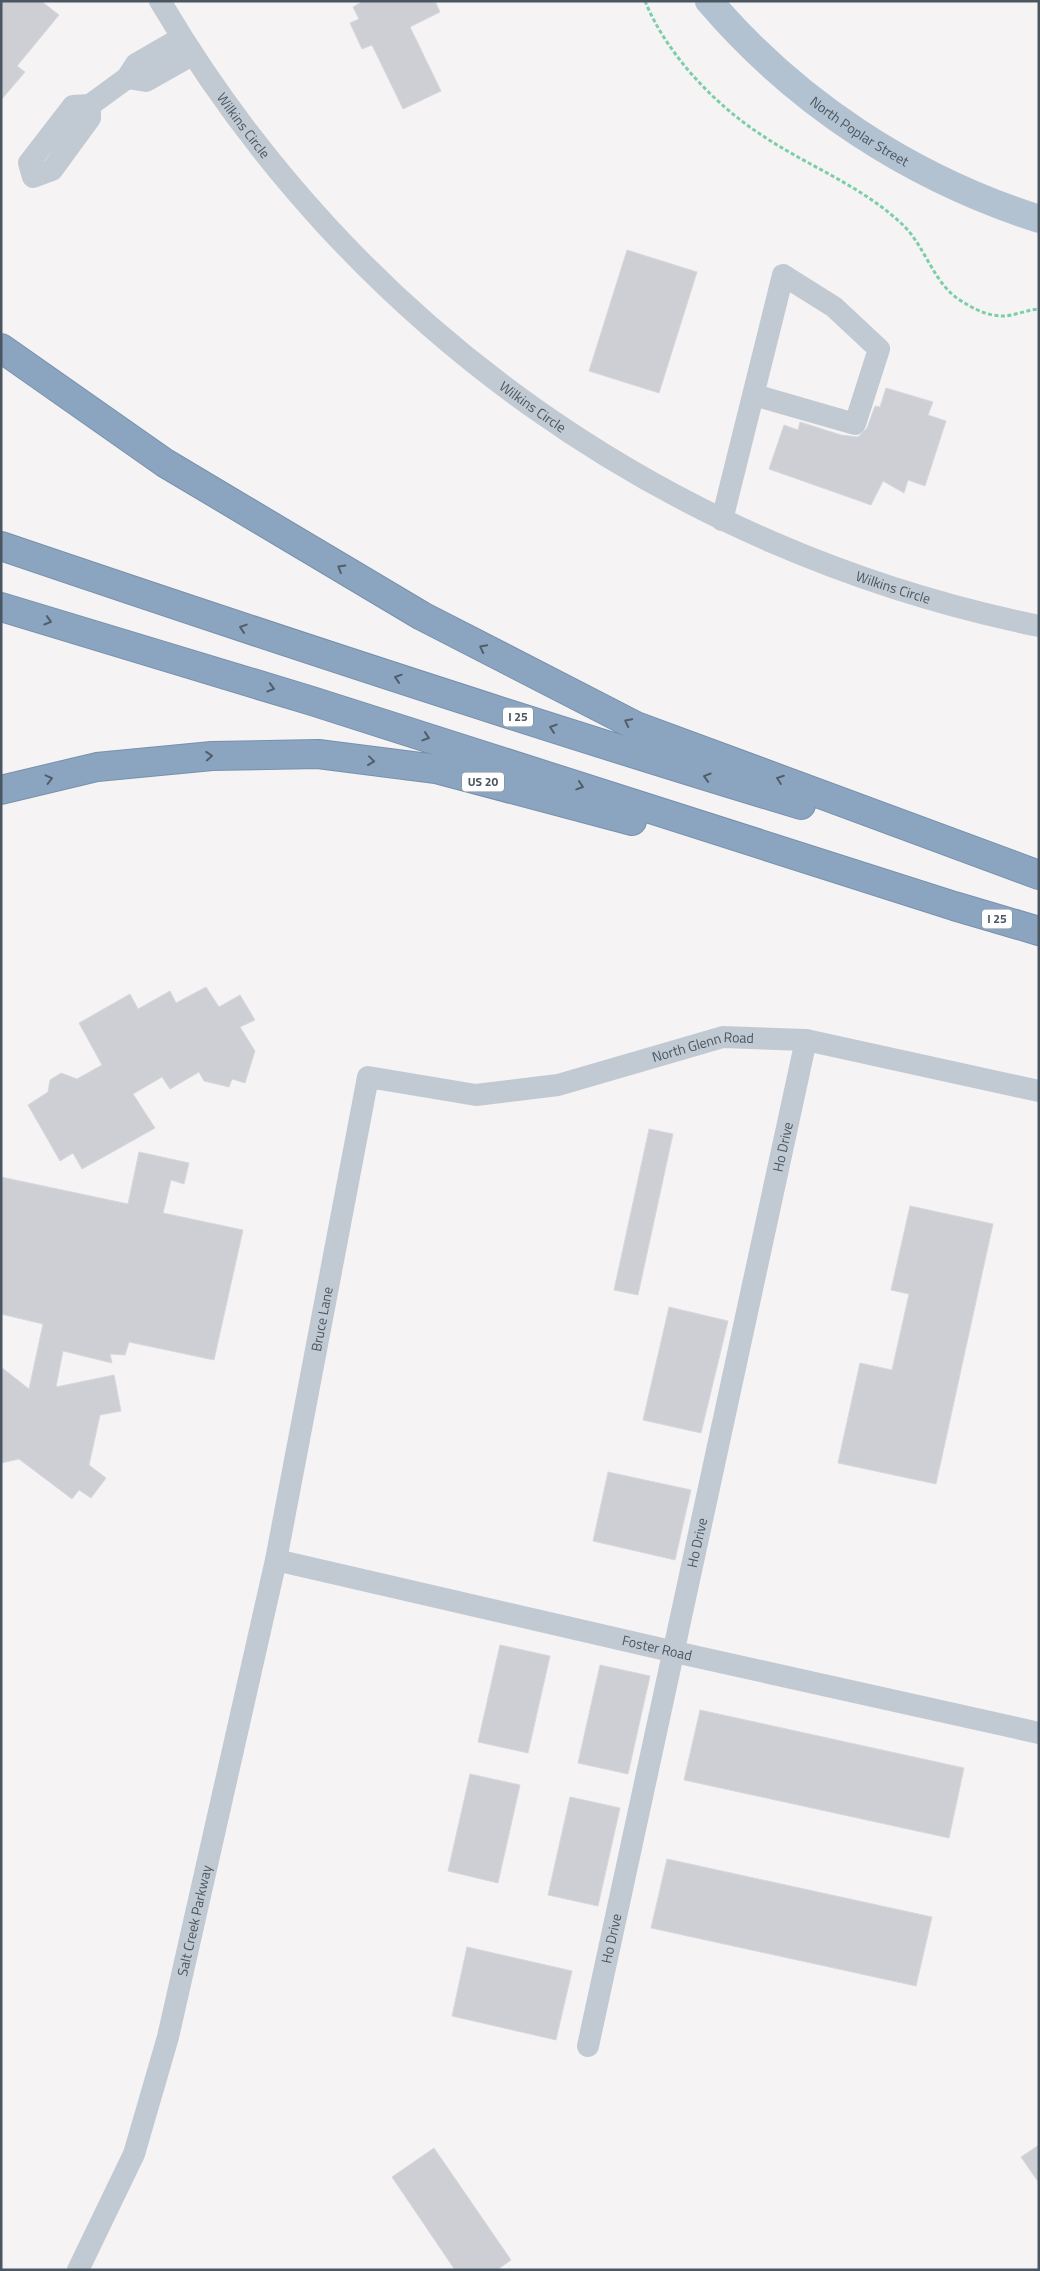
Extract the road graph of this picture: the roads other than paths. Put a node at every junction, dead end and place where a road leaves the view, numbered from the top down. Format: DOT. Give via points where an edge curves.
graph roads {
  1 [pos="160,1"];
  2 [pos="709,1"];
  3 [pos="187,46"];
  4 [pos="90,105"];
  5 [pos="1039,219"];
  6 [pos="1,348"];
  7 [pos="754,395"];
  8 [pos="722,520"];
  9 [pos="1,546"];
  10 [pos="1,607"];
  11 [pos="1039,626"];
  12 [pos="1,790"];
  13 [pos="1039,876"];
  14 [pos="954,906"];
  15 [pos="1039,931"];
  16 [pos="806,1040"];
  17 [pos="368,1077"];
  18 [pos="1039,1091"];
  19 [pos="276,1560"];
  20 [pos="675,1652"];
  21 [pos="1039,1733"];
  22 [pos="588,2046"];
  23 [pos="78,2270"];
  1 -- 3 [label="street, Wilkins Circle"];
  2 -- 5 [label="main road, North Poplar Street" via="784,76 855,132 946,183"];
  3 -- 4 [label="street" via="146,81 127,78"];
  3 -- 8 [label="street, Wilkins Circle" via="266,157 318,217 410,311 520,400 568,433 638,476"];
  13 -- 6 [label="highway, one-way" via="636,726 422,616 165,463"];
  7 -- 7 [label="street" via="783,275 834,307 879,349 855,424"];
  7 -- 8 [label="street"];
  8 -- 11 [label="street, Wilkins Circle" via="770,543 919,598"];
  13 -- 9 [label="highway, I 25, one-way" via="666,764"];
  10 -- 14 [label="highway, I 25, one-way" via="312,701"];
  12 -- 14 [label="highway, US 20, one-way" via="97,767 212,756 318,754 436,770"];
  14 -- 15 [label="highway, I 25"];
  16 -- 17 [label="street, North Glenn Road" via="724,1037 558,1084 476,1095"];
  16 -- 18 [label="street, North Glenn Road"];
  16 -- 20 [label="street, Ho Drive"];
  17 -- 19 [label="street, Bruce Lane"];
  19 -- 20 [label="street, Foster Road"];
  19 -- 23 [label="street, Salt Creek Parkway" via="165,2046 134,2154"];
  20 -- 21 [label="street, Foster Road"];
  20 -- 22 [label="street, Ho Drive"];
}
